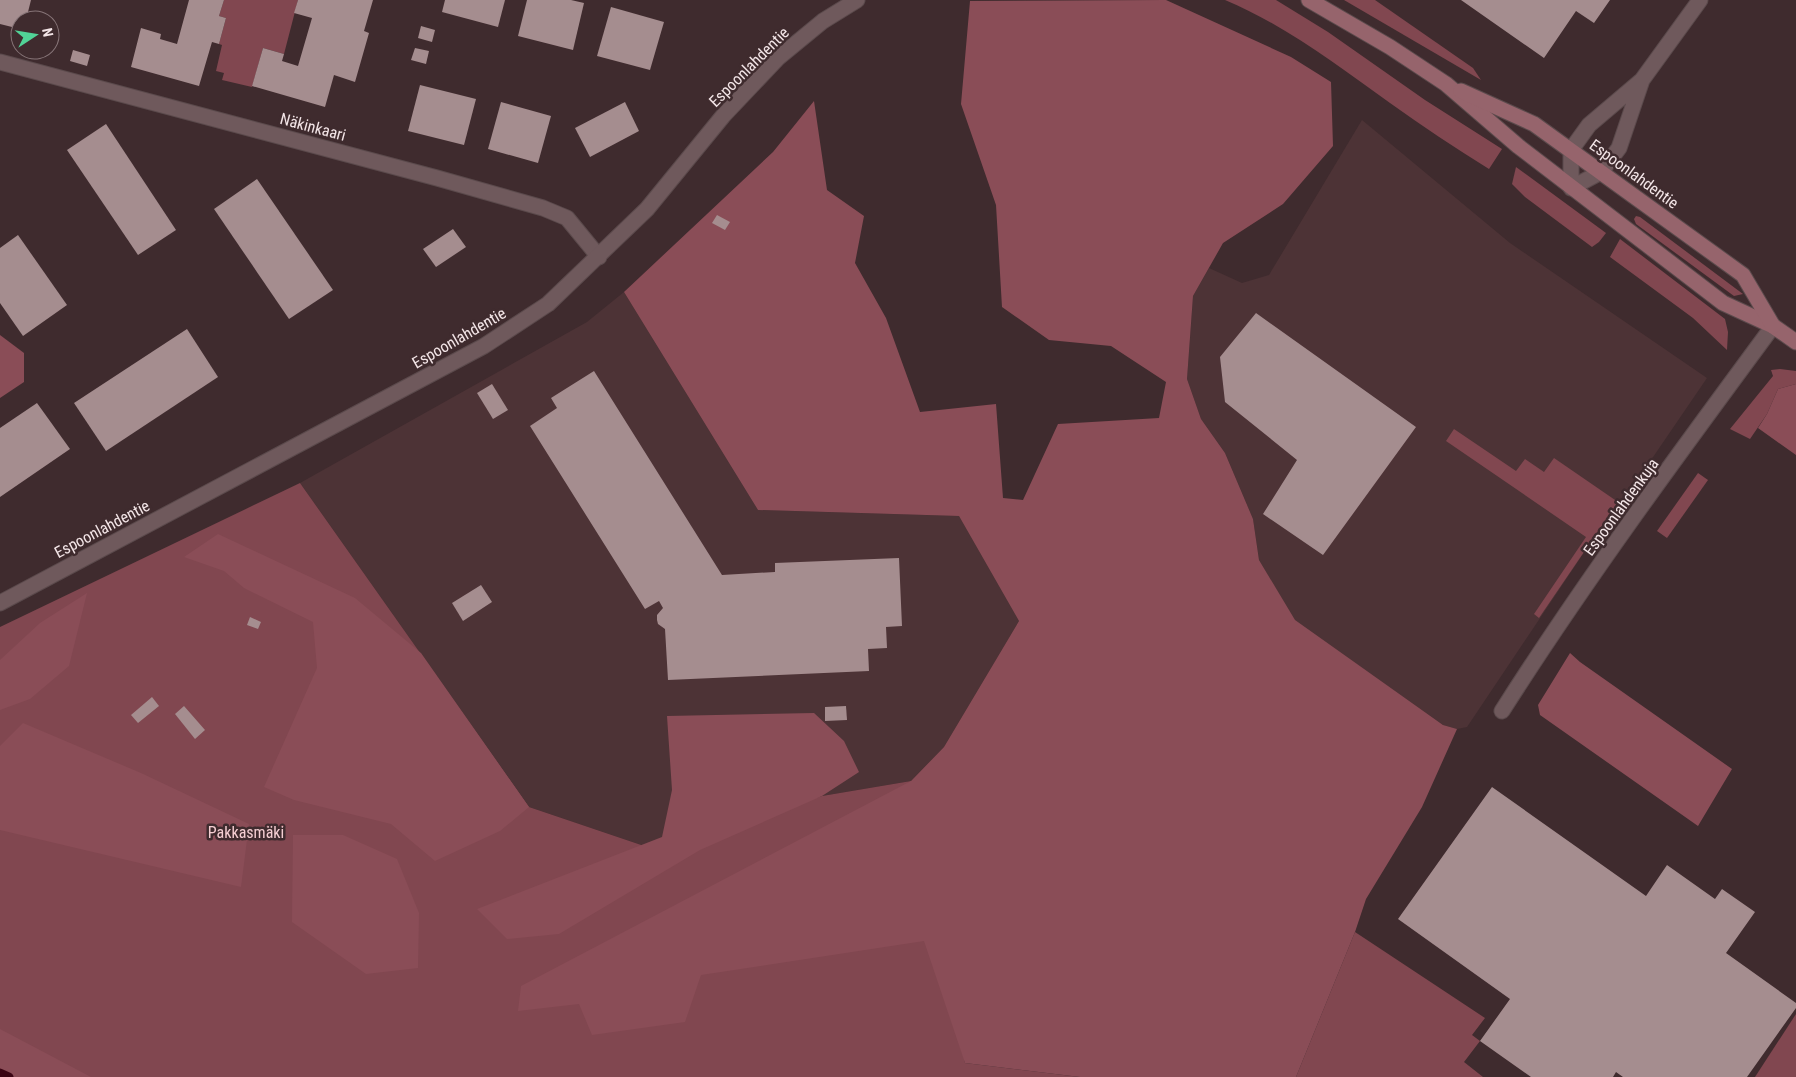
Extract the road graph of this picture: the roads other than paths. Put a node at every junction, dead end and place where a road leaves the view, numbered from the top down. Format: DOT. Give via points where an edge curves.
graph roads {
  1 [pos="857,0"];
  2 [pos="1309,0"];
  3 [pos="1700,0"];
  4 [pos="0,62"];
  5 [pos="1642,80"];
  6 [pos="1446,84"];
  7 [pos="1571,150"];
  8 [pos="1601,172"];
  9 [pos="1571,188"];
  10 [pos="599,257"];
  11 [pos="1773,326"];
  12 [pos="1796,342"];
  13 [pos="0,603"];
  14 [pos="1502,711"];
  1 -- 10 [label="street, Espoonlahdentie" via="823,21 778,58 723,116 647,209"];
  2 -- 6 [label="main road, Espoonlahdentie" via="1390,46"];
  3 -- 5 [label="street"];
  4 -- 10 [label="street, Näkinkaari" via="543,208 567,218"];
  5 -- 7 [label="street" via="1589,126"];
  5 -- 8 [label="street" via="1619,148"];
  6 -- 7 [label="main road, Espoonlahdentie" via="1534,124"];
  6 -- 9 [label="main road, Espoonlahdentie"];
  7 -- 8 [label="main road, Espoonlahdentie"];
  7 -- 9 [label="street"];
  8 -- 9 [label="street"];
  8 -- 11 [label="main road, Espoonlahdentie" via="1743,275"];
  9 -- 11 [label="main road, Espoonlahdentie" via="1723,303"];
  10 -- 13 [label="street, Espoonlahdentie" via="548,304 484,346"];
  11 -- 12 [label="main road, Espoonlahdentie"];
  11 -- 14 [label="street, Espoonlahdenkuja" via="1579,594"];
}
